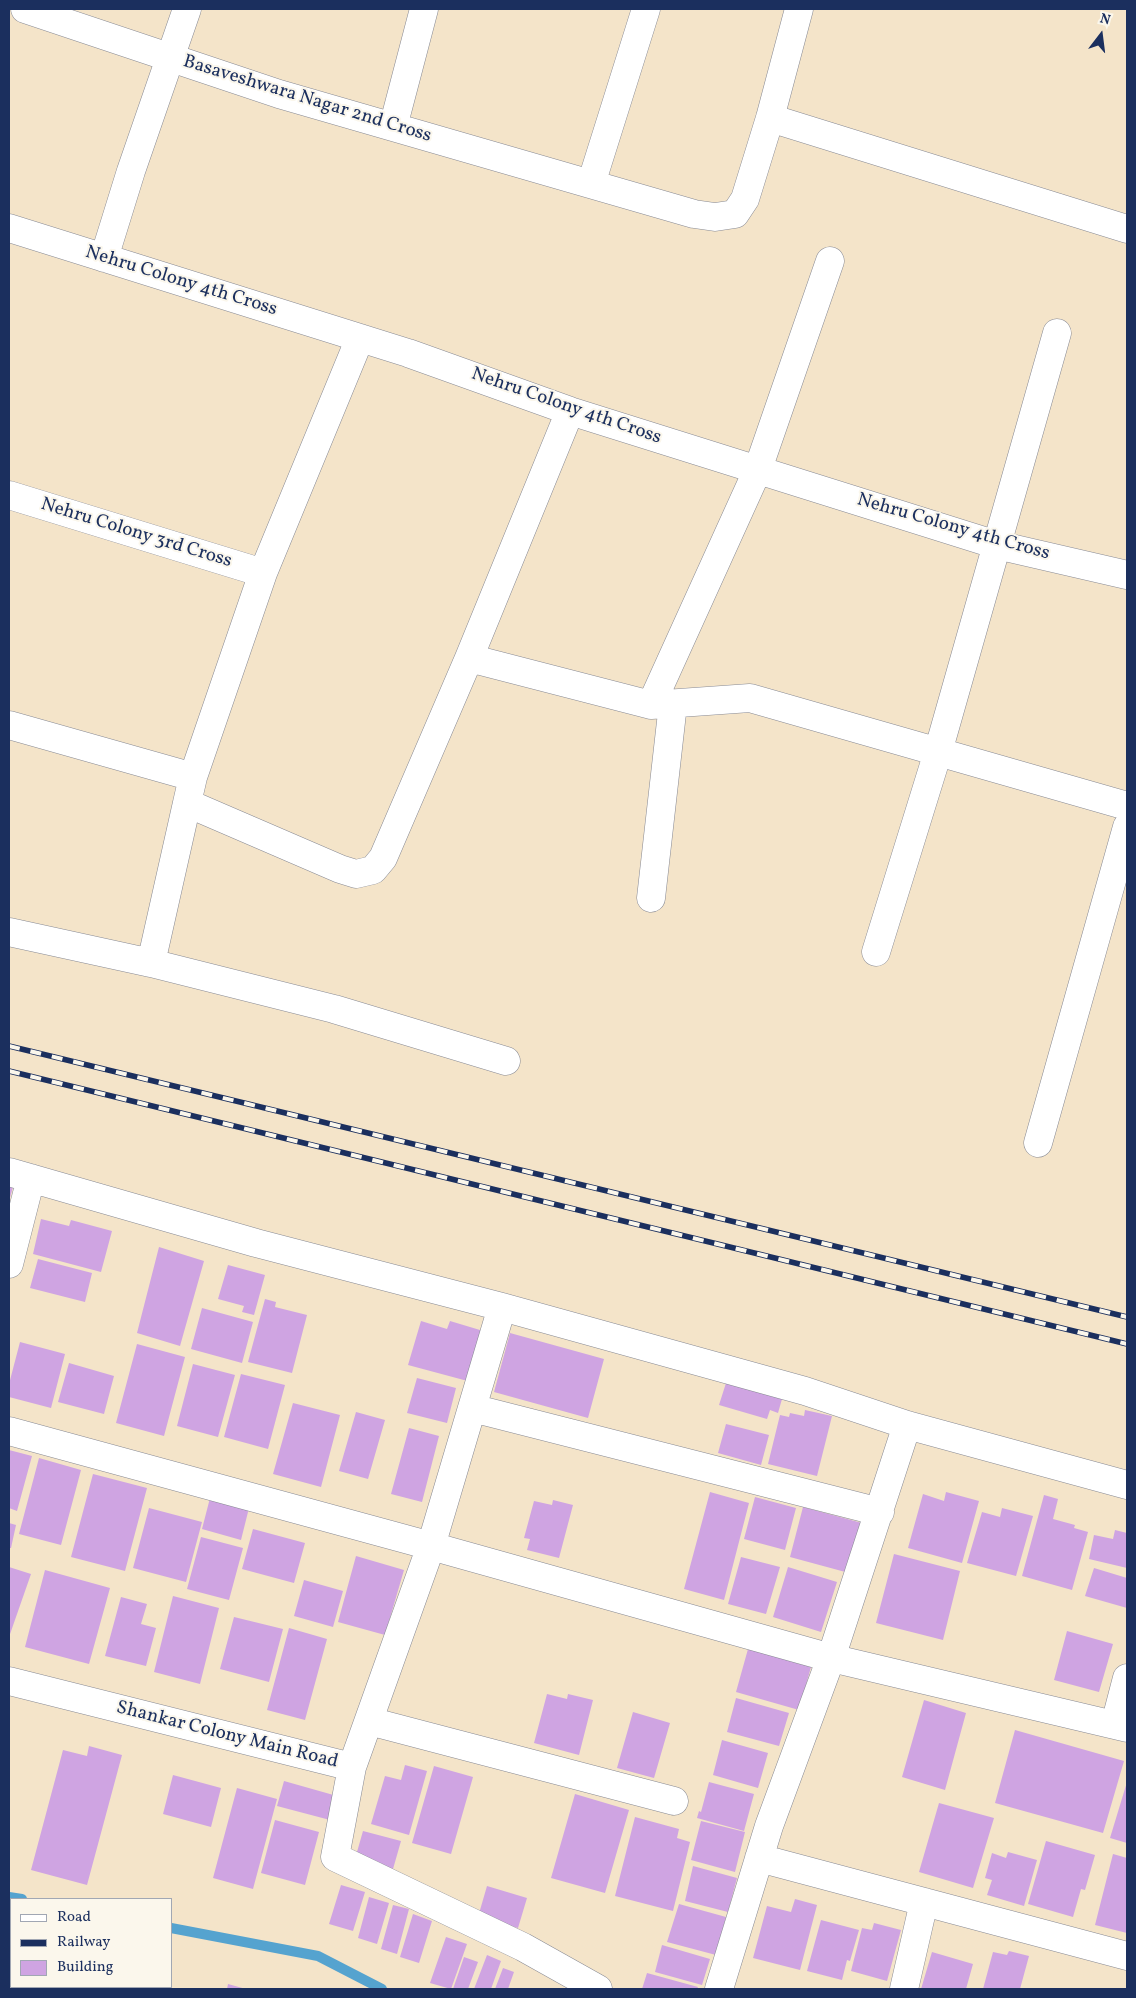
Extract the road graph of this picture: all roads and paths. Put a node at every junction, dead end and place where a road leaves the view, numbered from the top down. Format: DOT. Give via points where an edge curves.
graph roads {
  1 [pos="25,9"];
  2 [pos="187,9"];
  3 [pos="424,9"];
  4 [pos="646,9"];
  5 [pos="799,9"];
  6 [pos="170,58"];
  7 [pos="770,118"];
  8 [pos="393,127"];
  9 [pos="591,184"];
  10 [pos="9,228"];
  11 [pos="1127,229"];
  12 [pos="104,258"];
  13 [pos="830,261"];
  14 [pos="1057,333"];
  15 [pos="360,338"];
  16 [pos="570,411"];
  17 [pos="758,469"];
  18 [pos="9,495"];
  19 [pos="997,545"];
  20 [pos="263,573"];
  21 [pos="1127,575"];
  22 [pos="469,658"];
  23 [pos="662,704"];
  24 [pos="9,726"];
  25 [pos="938,752"];
  26 [pos="190,790"];
  27 [pos="1127,806"];
  28 [pos="1127,827"];
  29 [pos="652,898"];
  30 [pos="9,932"];
  31 [pos="876,952"];
  32 [pos="151,964"];
  33 [pos="506,1061"];
  34 [pos="1038,1143"];
  35 [pos="20,1175"];
  36 [pos="9,1264"];
  37 [pos="502,1307"];
  38 [pos="472,1408"];
  39 [pos="907,1425"];
  40 [pos="9,1432"];
  41 [pos="1127,1485"];
  42 [pos="880,1512"];
  43 [pos="431,1546"];
  44 [pos="831,1658"];
  45 [pos="1127,1678"];
  46 [pos="9,1681"];
  47 [pos="369,1720"];
  48 [pos="1121,1726"];
  49 [pos="352,1767"];
  50 [pos="674,1802"];
  51 [pos="759,1858"];
  52 [pos="924,1902"];
  53 [pos="1127,1956"];
  54 [pos="598,1989"];
  55 [pos="719,1989"];
  56 [pos="904,1989"];
  1 -- 6 [label="street, Basaveshwara Nagar 2nd Cross"];
  2 -- 6 [label="street"];
  3 -- 8 [label="street"];
  4 -- 9 [label="street"];
  5 -- 7 [label="street"];
  6 -- 8 [label="street, Basaveshwara Nagar 2nd Cross"];
  6 -- 12 [label="street"];
  7 -- 9 [label="street, Basaveshwara Nagar 2nd Cross" via="745,199 734,214 715,217 694,214"];
  7 -- 11 [label="street"];
  8 -- 9 [label="street, Basaveshwara Nagar 2nd Cross"];
  10 -- 12 [label="street, Nehru Colony 4th Cross"];
  12 -- 15 [label="street, Nehru Colony 4th Cross"];
  13 -- 17 [label="street"];
  14 -- 19 [label="street"];
  15 -- 16 [label="street, Nehru Colony 4th Cross"];
  15 -- 20 [label="street"];
  16 -- 17 [label="street, Nehru Colony 4th Cross"];
  16 -- 22 [label="street"];
  17 -- 19 [label="street, Nehru Colony 4th Cross"];
  17 -- 23 [label="street"];
  18 -- 20 [label="street, Nehru Colony 3rd Cross"];
  19 -- 21 [label="street, Nehru Colony 4th Cross"];
  19 -- 25 [label="street"];
  20 -- 26 [label="street"];
  22 -- 23 [label="street"];
  22 -- 26 [label="street" via="383,858 373,870 356,874 340,869"];
  23 -- 25 [label="street" via="750,698"];
  23 -- 29 [label="street"];
  24 -- 26 [label="street"];
  25 -- 27 [label="street"];
  25 -- 31 [label="street"];
  26 -- 32 [label="street"];
  28 -- 34 [label="street"];
  30 -- 32 [label="street"];
  32 -- 33 [label="street" via="334,1009"];
  35 -- 36 [label="street"];
  35 -- 37 [label="street" via="256,1243"];
  37 -- 38 [label="street, Shankar Colony Main Road"];
  37 -- 39 [label="street" via="805,1391"];
  38 -- 42 [label="street"];
  38 -- 43 [label="street, Shankar Colony Main Road"];
  39 -- 41 [label="street"];
  39 -- 42 [label="street"];
  40 -- 43 [label="street"];
  42 -- 44 [label="street"];
  43 -- 44 [label="street"];
  43 -- 47 [label="street, Shankar Colony Main Road"];
  44 -- 48 [label="street"];
  44 -- 51 [label="street"];
  45 -- 48 [label="street"];
  46 -- 49 [label="street, Shankar Colony Main Road"];
  47 -- 49 [label="street, Shankar Colony Main Road"];
  47 -- 50 [label="street"];
  49 -- 54 [label="street" via="335,1857 523,1947"];
  51 -- 52 [label="street"];
  51 -- 55 [label="street"];
  52 -- 53 [label="street"];
  52 -- 56 [label="street"];
}
